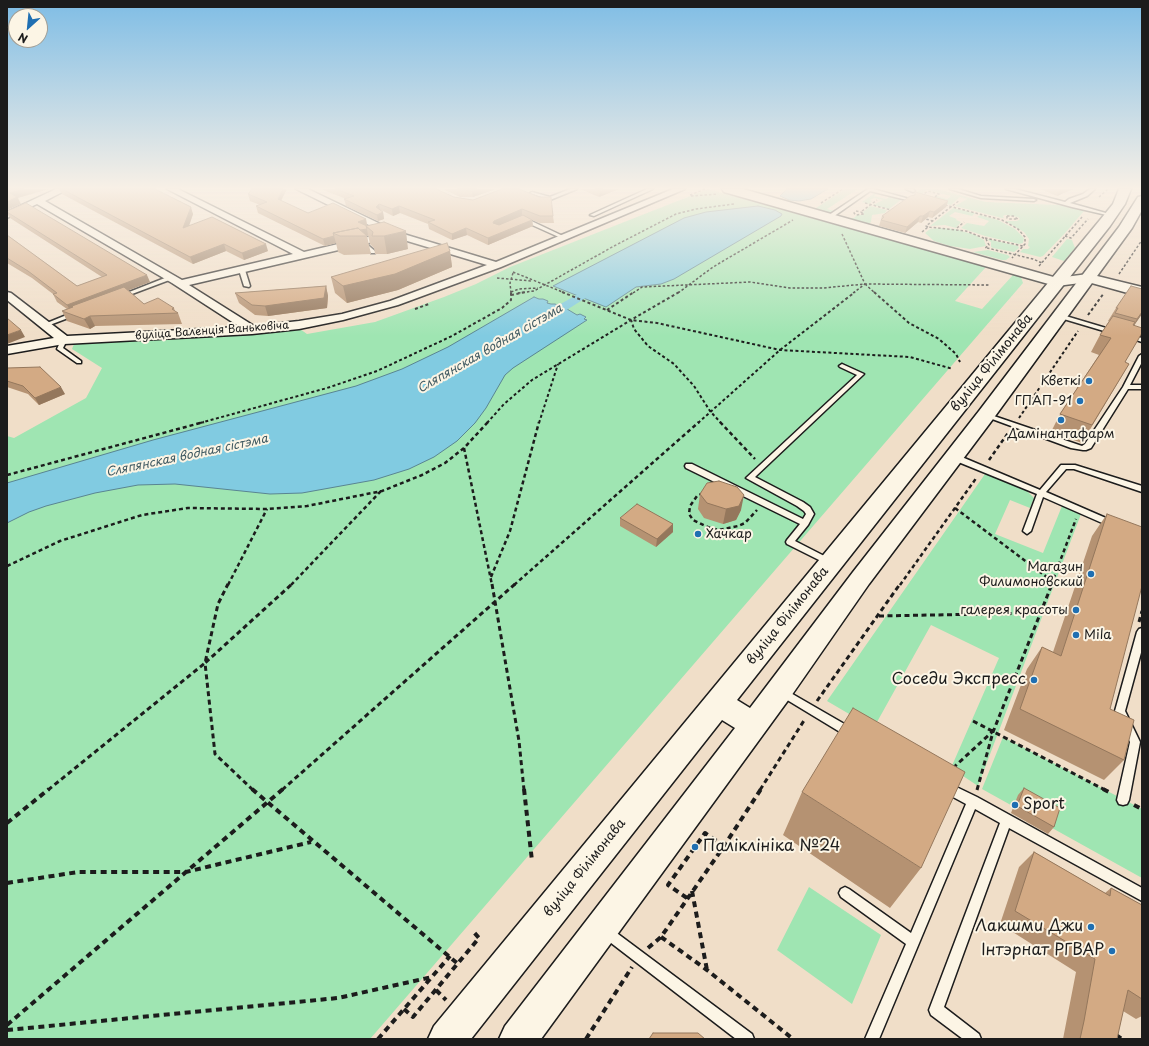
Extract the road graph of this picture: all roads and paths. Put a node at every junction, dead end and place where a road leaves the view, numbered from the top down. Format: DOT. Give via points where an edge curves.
graph roads {
  1 [pos="101,238"];
  2 [pos="268,238"];
  3 [pos="379,238"];
  4 [pos="407,238"];
  5 [pos="561,238"];
  6 [pos="630,238"];
  7 [pos="759,238"];
  8 [pos="844,238"];
  9 [pos="904,238"];
  10 [pos="985,238"];
  11 [pos="987,238"];
  12 [pos="1026,238"];
  13 [pos="1063,238"];
  14 [pos="1093,238"];
  15 [pos="1119,238"];
  16 [pos="1142,240"];
  17 [pos="362,242"];
  18 [pos="1024,247"];
  19 [pos="987,248"];
  20 [pos="981,250"];
  21 [pos="373,252"];
  22 [pos="1015,255"];
  23 [pos="304,256"];
  24 [pos="1042,263"];
  25 [pos="497,265"];
  26 [pos="1005,266"];
  27 [pos="1036,268"];
  28 [pos="242,270"];
  29 [pos="509,271"];
  30 [pos="513,272"];
  31 [pos="497,278"];
  32 [pos="1088,278"];
  33 [pos="1118,278"];
  34 [pos="511,279"];
  35 [pos="174,281"];
  36 [pos="534,281"];
  37 [pos="1057,282"];
  38 [pos="690,284"];
  39 [pos="865,284"];
  40 [pos="989,285"];
  41 [pos="247,286"];
  42 [pos="545,286"];
  43 [pos="541,288"];
  44 [pos="511,292"];
  45 [pos="1142,292"];
  46 [pos="7,295"];
  47 [pos="511,295"];
  48 [pos="119,297"];
  49 [pos="82,311"];
  50 [pos="607,311"];
  51 [pos="1059,316"];
  52 [pos="632,320"];
  53 [pos="45,325"];
  54 [pos="252,330"];
  55 [pos="64,340"];
  56 [pos="1142,340"];
  57 [pos="7,350"];
  58 [pos="780,350"];
  59 [pos="1142,356"];
  60 [pos="79,362"];
  61 [pos="960,362"];
  62 [pos="558,364"];
  63 [pos="842,366"];
  64 [pos="954,369"];
  65 [pos="1126,387"];
  66 [pos="1142,387"];
  67 [pos="969,392"];
  68 [pos="991,408"];
  69 [pos="710,411"];
  70 [pos="464,448"];
  71 [pos="954,457"];
  72 [pos="689,466"];
  73 [pos="7,475"];
  74 [pos="708,489"];
  75 [pos="1142,490"];
  76 [pos="382,491"];
  77 [pos="1041,493"];
  78 [pos="759,507"];
  79 [pos="955,508"];
  80 [pos="267,509"];
  81 [pos="1081,510"];
  82 [pos="805,523"];
  83 [pos="1122,528"];
  84 [pos="1027,531"];
  85 [pos="831,563"];
  86 [pos="7,566"];
  87 [pos="491,577"];
  88 [pos="861,578"];
  89 [pos="1052,581"];
  90 [pos="495,600"];
  91 [pos="1041,613"];
  92 [pos="878,616"];
  93 [pos="1142,632"];
  94 [pos="848,656"];
  95 [pos="205,663"];
  96 [pos="779,690"];
  97 [pos="718,703"];
  98 [pos="811,710"];
  99 [pos="973,721"];
  100 [pos="754,724"];
  101 [pos="993,732"];
  102 [pos="858,737"];
  103 [pos="948,773"];
  104 [pos="939,783"];
  105 [pos="1123,800"];
  106 [pos="973,802"];
  107 [pos="267,803"];
  108 [pos="1142,809"];
  109 [pos="1006,821"];
  110 [pos="7,823"];
  111 [pos="311,842"];
  112 [pos="724,846"];
  113 [pos="532,861"];
  114 [pos="186,872"];
  115 [pos="7,883"];
  116 [pos="692,891"];
  117 [pos="845,893"];
  118 [pos="1142,894"];
  119 [pos="687,898"];
  120 [pos="600,928"];
  121 [pos="472,930"];
  122 [pos="661,936"];
  123 [pos="913,942"];
  124 [pos="450,956"];
  125 [pos="639,956"];
  126 [pos="458,964"];
  127 [pos="707,970"];
  128 [pos="432,977"];
  129 [pos="404,1009"];
  130 [pos="7,1025"];
  131 [pos="7,1030"];
  132 [pos="1112,1032"];
  133 [pos="378,1039"];
  134 [pos="447,1039"];
  135 [pos="518,1039"];
  136 [pos="586,1039"];
  137 [pos="747,1039"];
  138 [pos="793,1039"];
  139 [pos="872,1039"];
  140 [pos="974,1039"];
  141 [pos="1122,1039"];
  1 -- 35 [label="street"];
  2 -- 23 [label="street"];
  3 -- 17 [label="street"];
  4 -- 25 [label="street"];
  5 -- 25 [label="street, вуліца Валенція Ваньковіча"];
  6 -- 42 [label="path"];
  7 -- 38 [label="path"];
  8 -- 39 [label="path"];
  9 -- 26 [label="main road"];
  10 -- 19 [label="path" via="988,242"];
  11 -- 18 [label="path"];
  12 -- 18 [label="path"];
  13 -- 24 [label="path"];
  14 -- 37 [label="main road, вуліца Філімонава"];
  15 -- 32 [label="main road, вуліца Філімонава"];
  16 -- 33 [label="path"];
  17 -- 21 [label="lane"];
  17 -- 23 [label="street"];
  18 -- 22 [label="path"];
  19 -- 20 [label="path"];
  19 -- 22 [label="path"];
  22 -- 24 [label="path"];
  22 -- 26 [label="path"];
  23 -- 28 [label="street"];
  24 -- 27 [label="path"];
  25 -- 54 [label="street, вуліца Валенція Ваньковіча" via="373,309 299,325"];
  26 -- 37 [label="main road"];
  28 -- 35 [label="street"];
  28 -- 41 [label="lane"];
  29 -- 30 [label="path"];
  30 -- 34 [label="path"];
  30 -- 36 [label="path"];
  31 -- 34 [label="path"];
  32 -- 37 [label="main road"];
  32 -- 45 [label="main road"];
  32 -- 51 [label="main road, вуліца Філімонава"];
  34 -- 36 [label="path"];
  34 -- 44 [label="path"];
  35 -- 48 [label="lane"];
  35 -- 54 [label="street"];
  36 -- 42 [label="path"];
  37 -- 67 [label="main road, вуліца Філімонава"];
  38 -- 39 [label="path" via="750,282 790,288"];
  38 -- 50 [label="path" via="642,288"];
  38 -- 52 [label="path"];
  39 -- 40 [label="path"];
  39 -- 58 [label="path"];
  39 -- 61 [label="path" via="909,323 939,339 956,354"];
  42 -- 43 [label="path"];
  42 -- 50 [label="path"];
  43 -- 44 [label="path"];
  43 -- 47 [label="path"];
  44 -- 47 [label="path"];
  46 -- 53 [label="street"];
  47 -- 73 [label="path" via="511,300 502,308 452,336 377,371 327,388"];
  49 -- 53 [label="lane"];
  50 -- 52 [label="path"];
  51 -- 56 [label="lane"];
  51 -- 68 [label="main road, вуліца Філімонава"];
  52 -- 58 [label="path" via="657,323"];
  52 -- 62 [label="path"];
  52 -- 69 [label="path" via="638,335 648,346 674,364 694,386"];
  53 -- 55 [label="street"];
  54 -- 55 [label="street, вуліца Валенція Ваньковіча"];
  55 -- 57 [label="street, вуліца Валенція Ваньковіча"];
  55 -- 60 [label="lane" via="60,349"];
  58 -- 64 [label="path" via="910,357"];
  58 -- 69 [label="path"];
  59 -- 65 [label="lane"];
  62 -- 70 [label="path" via="504,404"];
  62 -- 87 [label="path" via="540,418 510,531"];
  63 -- 82 [label="lane" via="861,374 750,478 807,509 810,514"];
  65 -- 66 [label="lane"];
  65 -- 68 [label="lane" via="1088,446 1083,448"];
  67 -- 68 [label="main road"];
  67 -- 85 [label="main road, вуліца Філімонава"];
  68 -- 71 [label="main road, вуліца Філімонава"];
  69 -- 90 [label="path"];
  70 -- 76 [label="path" via="422,475"];
  70 -- 87 [label="path"];
  71 -- 77 [label="lane"];
  71 -- 88 [label="main road, вуліца Філімонава"];
  72 -- 82 [label="lane"];
  74 -- 78 [label="path" via="697,496 690,506 689,514 693,520 710,528 720,530 738,526 745,523"];
  75 -- 77 [label="lane" via="1069,466 1064,467"];
  76 -- 80 [label="path" via="335,501"];
  76 -- 95 [label="path" via="290,586"];
  77 -- 81 [label="lane"];
  77 -- 84 [label="lane"];
  79 -- 89 [label="path"];
  80 -- 86 [label="path" via="199,507 142,515 60,541"];
  80 -- 95 [label="path" via="218,604"];
  81 -- 83 [label="lane"];
  81 -- 89 [label="path"];
  82 -- 85 [label="lane" via="790,542"];
  85 -- 88 [label="main road"];
  85 -- 97 [label="main road, вуліца Філімонава"];
  87 -- 90 [label="path"];
  88 -- 96 [label="main road, вуліца Філімонава"];
  89 -- 91 [label="path"];
  90 -- 107 [label="path"];
  90 -- 113 [label="path" via="519,742"];
  91 -- 92 [label="path"];
  91 -- 101 [label="path"];
  93 -- 105 [label="lane" via="1120,710 1135,742"];
  94 -- 98 [label="path"];
  95 -- 107 [label="path" via="215,754"];
  95 -- 110 [label="path"];
  96 -- 98 [label="lane"];
  96 -- 100 [label="main road, вуліца Філімонава"];
  97 -- 100 [label="main road"];
  97 -- 134 [label="main road, вуліца Філімонава"];
  98 -- 102 [label="lane"];
  98 -- 112 [label="path"];
  99 -- 101 [label="path"];
  100 -- 120 [label="main road, вуліца Філімонава"];
  101 -- 103 [label="path"];
  101 -- 105 [label="path"];
  101 -- 106 [label="path"];
  104 -- 106 [label="lane"];
  105 -- 108 [label="path"];
  106 -- 109 [label="lane"];
  106 -- 123 [label="lane"];
  107 -- 111 [label="path"];
  107 -- 114 [label="path"];
  109 -- 118 [label="lane"];
  109 -- 140 [label="lane" via="936,1010"];
  111 -- 114 [label="path"];
  111 -- 124 [label="path"];
  112 -- 116 [label="path"];
  112 -- 119 [label="path" via="705,833 668,885"];
  114 -- 115 [label="path" via="78,872"];
  114 -- 130 [label="path"];
  116 -- 119 [label="path"];
  116 -- 127 [label="path"];
  117 -- 123 [label="lane"];
  119 -- 122 [label="path"];
  120 -- 125 [label="lane"];
  120 -- 135 [label="main road, вуліца Філімонава"];
  121 -- 126 [label="path" via="479,938"];
  122 -- 125 [label="path"];
  122 -- 127 [label="path"];
  123 -- 139 [label="lane"];
  124 -- 126 [label="path"];
  124 -- 128 [label="path"];
  125 -- 136 [label="path"];
  125 -- 137 [label="lane"];
  126 -- 129 [label="path" via="413,1017"];
  127 -- 138 [label="path"];
  128 -- 129 [label="path"];
  128 -- 131 [label="path" via="338,998"];
  129 -- 133 [label="path"];
  132 -- 141 [label="path"];
}
